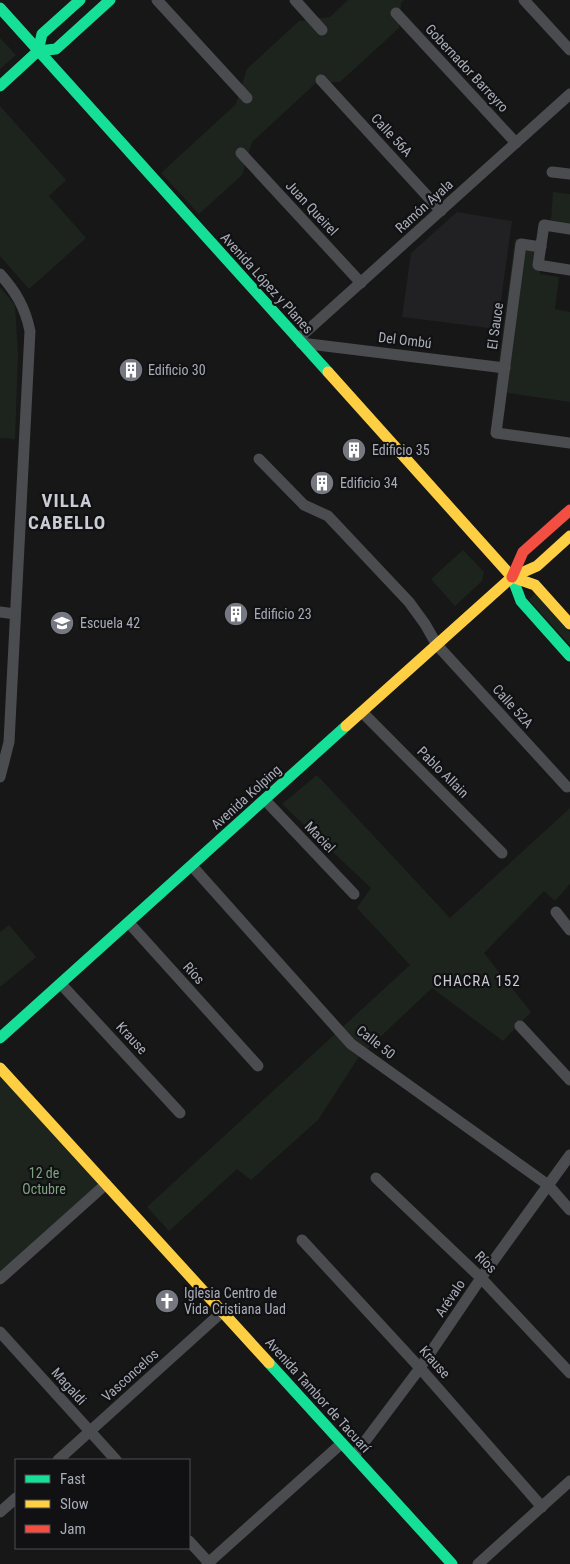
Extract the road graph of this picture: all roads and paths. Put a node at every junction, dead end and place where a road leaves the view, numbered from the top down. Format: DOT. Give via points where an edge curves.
graph roads {
  1 [pos="80,0"];
  2 [pos="110,0"];
  3 [pos="157,0"];
  4 [pos="295,0"];
  5 [pos="524,0"];
  6 [pos="0,8"];
  7 [pos="396,13"];
  8 [pos="322,30"];
  9 [pos="570,50"];
  10 [pos="38,51"];
  11 [pos="321,80"];
  12 [pos="0,86"];
  13 [pos="570,94"];
  14 [pos="247,98"];
  15 [pos="516,143"];
  16 [pos="241,153"];
  17 [pos="552,172"];
  18 [pos="570,174"];
  19 [pos="441,211"];
  20 [pos="570,229"];
  21 [pos="541,247"];
  22 [pos="570,270"];
  23 [pos="0,274"];
  24 [pos="360,283"];
  25 [pos="300,341"];
  26 [pos="505,368"];
  27 [pos="570,443"];
  28 [pos="258,459"];
  29 [pos="570,510"];
  30 [pos="570,536"];
  31 [pos="512,577"];
  32 [pos="0,612"];
  33 [pos="15,614"];
  34 [pos="570,624"];
  35 [pos="437,645"];
  36 [pos="570,656"];
  37 [pos="362,712"];
  38 [pos="0,777"];
  39 [pos="567,787"];
  40 [pos="265,800"];
  41 [pos="502,853"];
  42 [pos="192,866"];
  43 [pos="354,894"];
  44 [pos="556,912"];
  45 [pos="129,923"];
  46 [pos="570,930"];
  47 [pos="61,984"];
  48 [pos="520,1026"];
  49 [pos="0,1038"];
  50 [pos="258,1066"];
  51 [pos="0,1068"];
  52 [pos="570,1080"];
  53 [pos="180,1113"];
  54 [pos="570,1155"];
  55 [pos="376,1178"];
  56 [pos="106,1184"];
  57 [pos="548,1184"];
  58 [pos="570,1210"];
  59 [pos="302,1240"];
  60 [pos="482,1278"];
  61 [pos="0,1280"];
  62 [pos="222,1312"];
  63 [pos="0,1332"];
  64 [pos="420,1368"];
  65 [pos="570,1373"];
  66 [pos="90,1431"];
  67 [pos="342,1443"];
  68 [pos="354,1456"];
  69 [pos="59,1459"];
  70 [pos="115,1459"];
  71 [pos="570,1481"];
  72 [pos="15,1499"];
  73 [pos="542,1507"];
  74 [pos="0,1512"];
  75 [pos="190,1542"];
  76 [pos="208,1564"];
  77 [pos="452,1564"];
  78 [pos="478,1564"];
  1 -- 10 [label="main road" via="42,34"];
  2 -- 10 [label="main road" via="56,49"];
  3 -- 14 [label="street"];
  4 -- 8 [label="street"];
  5 -- 9 [label="street"];
  6 -- 10 [label="main road, Avenida López y Planes"];
  7 -- 15 [label="street, Gobernador Barreyro"];
  10 -- 12 [label="main road"];
  10 -- 25 [label="main road, Avenida López y Planes"];
  11 -- 19 [label="street, Calle 56A"];
  13 -- 15 [label="street, Ramón Ayala"];
  15 -- 19 [label="street, Ramón Ayala"];
  16 -- 24 [label="street, Juan Queirel"];
  17 -- 18 [label="street"];
  19 -- 24 [label="street, Ramón Ayala"];
  20 -- 21 [label="street" via="544,225"];
  21 -- 22 [label="street" via="538,265"];
  21 -- 26 [label="street, El Sauce" via="521,244"];
  23 -- 33 [label="street" via="18,294 30,331"];
  24 -- 25 [label="street, Ramón Ayala"];
  25 -- 26 [label="street, Del Ombú"];
  25 -- 31 [label="main road, Avenida López y Planes"];
  26 -- 27 [label="street, El Sauce" via="496,433"];
  28 -- 35 [label="street, Calle 52A" via="304,505 328,516 409,602"];
  29 -- 31 [label="main road, Avenida Kolping" via="523,552"];
  30 -- 31 [label="main road, Avenida Kolping" via="537,566"];
  31 -- 34 [label="main road, Avenida López y Planes" via="535,586"];
  31 -- 35 [label="main road, Avenida Kolping"];
  31 -- 36 [label="main road, Avenida López y Planes" via="521,602"];
  32 -- 33 [label="street"];
  33 -- 38 [label="street" via="9,742"];
  35 -- 37 [label="main road, Avenida Kolping"];
  35 -- 39 [label="street, Calle 52A"];
  37 -- 40 [label="main road, Avenida Kolping"];
  37 -- 41 [label="street, Pablo Allain"];
  40 -- 42 [label="main road, Avenida Kolping"];
  40 -- 43 [label="street, Maciel"];
  42 -- 45 [label="main road, Avenida Kolping"];
  42 -- 57 [label="street, Calle 50" via="351,1044"];
  44 -- 46 [label="street"];
  45 -- 47 [label="main road, Avenida Kolping"];
  45 -- 50 [label="street, Ríos"];
  47 -- 49 [label="main road, Avenida Kolping"];
  47 -- 53 [label="street, Krause"];
  48 -- 52 [label="street"];
  51 -- 56 [label="main road, Avenida Tambor de Tacuarí"];
  54 -- 57 [label="street, Arévalo"];
  55 -- 60 [label="street, Ríos"];
  56 -- 61 [label="street"];
  56 -- 62 [label="main road, Avenida Tambor de Tacuarí"];
  57 -- 58 [label="street, Calle 50"];
  57 -- 60 [label="street, Arévalo"];
  59 -- 64 [label="street, Krause"];
  60 -- 64 [label="street, Arévalo"];
  60 -- 65 [label="street, Ríos"];
  62 -- 66 [label="street, Vasconcelos"];
  62 -- 67 [label="main road, Avenida Tambor de Tacuarí"];
  63 -- 66 [label="street, Magaldi"];
  64 -- 68 [label="street, Arévalo"];
  64 -- 73 [label="street, Krause"];
  66 -- 69 [label="street, Vasconcelos"];
  66 -- 70 [label="street, Magaldi"];
  67 -- 68 [label="main road, Avenida Tambor de Tacuarí"];
  67 -- 76 [label="street"];
  68 -- 77 [label="main road, Avenida Tambor de Tacuarí"];
  71 -- 73 [label="street"];
  72 -- 74 [label="street"];
  73 -- 78 [label="street"];
  75 -- 76 [label="street"];
}
